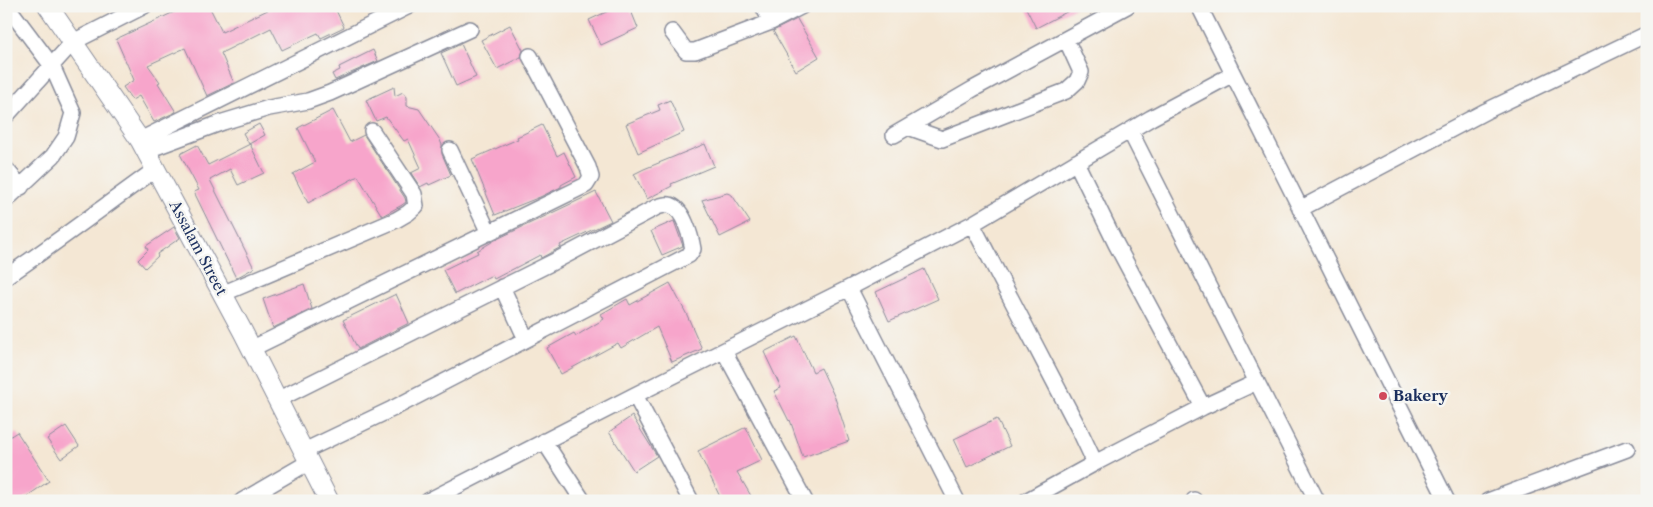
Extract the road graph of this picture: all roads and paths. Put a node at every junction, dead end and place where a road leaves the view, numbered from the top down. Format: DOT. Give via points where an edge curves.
graph roads {
  1 [pos="7,6"];
  2 [pos="48,6"];
  3 [pos="144,6"];
  4 [pos="409,6"];
  5 [pos="764,6"];
  6 [pos="802,6"];
  7 [pos="1127,6"];
  8 [pos="1199,6"];
  9 [pos="771,22"];
  10 [pos="470,30"];
  11 [pos="672,32"];
  12 [pos="1647,34"];
  13 [pos="1066,39"];
  14 [pos="73,42"];
  15 [pos="530,56"];
  16 [pos="52,66"];
  17 [pos="1233,74"];
  18 [pos="6,116"];
  19 [pos="908,127"];
  20 [pos="372,131"];
  21 [pos="1130,131"];
  22 [pos="894,135"];
  23 [pos="142,146"];
  24 [pos="450,150"];
  25 [pos="1076,162"];
  26 [pos="6,169"];
  27 [pos="156,169"];
  28 [pos="21,187"];
  29 [pos="6,200"];
  30 [pos="1300,209"];
  31 [pos="972,224"];
  32 [pos="489,233"];
  33 [pos="6,277"];
  34 [pos="502,287"];
  35 [pos="849,288"];
  36 [pos="222,294"];
  37 [pos="526,339"];
  38 [pos="251,348"];
  39 [pos="724,351"];
  40 [pos="1257,382"];
  41 [pos="635,395"];
  42 [pos="277,400"];
  43 [pos="1203,407"];
  44 [pos="544,441"];
  45 [pos="1627,449"];
  46 [pos="306,457"];
  47 [pos="1096,463"];
  48 [pos="242,501"];
  49 [pos="329,501"];
  50 [pos="428,501"];
  51 [pos="583,501"];
  52 [pos="691,501"];
  53 [pos="805,501"];
  54 [pos="957,501"];
  55 [pos="1026,501"];
  56 [pos="1316,501"];
  57 [pos="1447,501"];
  58 [pos="1488,501"];
  1 -- 16 [label="street"];
  2 -- 14 [label="main road, Assalam Street"];
  3 -- 14 [label="street"];
  4 -- 23 [label="street"];
  5 -- 9 [label="street"];
  6 -- 9 [label="street"];
  7 -- 13 [label="street"];
  8 -- 17 [label="street"];
  9 -- 11 [label="street" via="695,51 686,51"];
  10 -- 23 [label="street" via="330,93"];
  12 -- 30 [label="street" via="1486,111"];
  13 -- 19 [label="street"];
  13 -- 19 [label="street" via="1081,72 1066,91 942,139"];
  14 -- 16 [label="street"];
  14 -- 23 [label="main road, Assalam Street"];
  15 -- 32 [label="street" via="591,178 586,185"];
  16 -- 18 [label="street"];
  16 -- 28 [label="street" via="73,113 66,137 54,156"];
  17 -- 21 [label="street"];
  17 -- 30 [label="street"];
  19 -- 22 [label="street"];
  20 -- 36 [label="street" via="414,194 416,206 396,220"];
  21 -- 25 [label="street"];
  21 -- 40 [label="street"];
  23 -- 27 [label="main road, Assalam Street"];
  24 -- 32 [label="street"];
  25 -- 31 [label="street"];
  25 -- 43 [label="street"];
  26 -- 28 [label="street"];
  27 -- 33 [label="street"];
  27 -- 36 [label="main road, Assalam Street"];
  28 -- 29 [label="street"];
  30 -- 57 [label="street"];
  31 -- 35 [label="street"];
  31 -- 47 [label="street"];
  32 -- 38 [label="street"];
  34 -- 37 [label="street"];
  34 -- 37 [label="street" via="657,207 668,204 681,214 694,249 689,255"];
  34 -- 42 [label="street"];
  35 -- 39 [label="street"];
  35 -- 54 [label="street"];
  36 -- 38 [label="main road, Assalam Street"];
  37 -- 46 [label="street" via="392,408"];
  38 -- 42 [label="main road, Assalam Street"];
  39 -- 41 [label="street"];
  39 -- 53 [label="street"];
  40 -- 43 [label="street"];
  40 -- 56 [label="street"];
  41 -- 44 [label="street"];
  41 -- 52 [label="street"];
  42 -- 46 [label="main road, Assalam Street"];
  43 -- 47 [label="street"];
  44 -- 50 [label="street"];
  44 -- 51 [label="street"];
  45 -- 58 [label="street"];
  46 -- 48 [label="street"];
  46 -- 49 [label="main road, Assalam Street"];
  47 -- 55 [label="street"];
}
